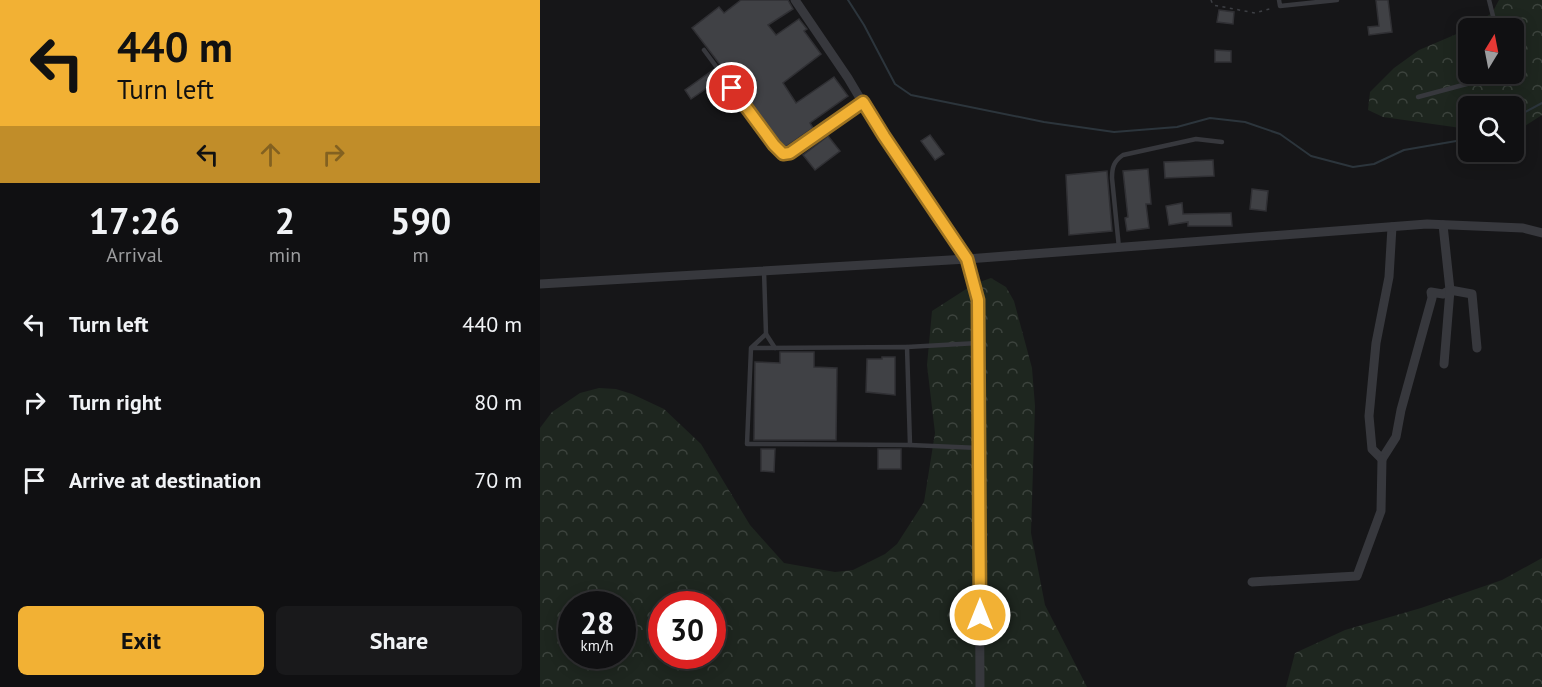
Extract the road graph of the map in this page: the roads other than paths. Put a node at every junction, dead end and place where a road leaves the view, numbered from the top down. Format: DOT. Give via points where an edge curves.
graph roads {
  1 [pos="795,0"];
  2 [pos="1280,0"];
  3 [pos="1337,0"];
  4 [pos="1489,0"];
  5 [pos="1494,18"];
  6 [pos="704,50"];
  7 [pos="1467,84"];
  8 [pos="1418,97"];
  9 [pos="863,102"];
  10 [pos="1222,142"];
  11 [pos="1443,225"];
  12 [pos="1392,227"];
  13 [pos="1542,233"];
  14 [pos="1119,248"];
  15 [pos="967,259"];
  16 [pos="764,271"];
  17 [pos="540,284"];
  18 [pos="1450,291"];
  19 [pos="766,334"];
  20 [pos="978,343"];
  21 [pos="907,347"];
  22 [pos="752,348"];
  23 [pos="774,348"];
  24 [pos="1477,348"];
  25 [pos="1444,364"];
  26 [pos="910,445"];
  27 [pos="979,448"];
  28 [pos="1382,459"];
  29 [pos="1252,582"];
  30 [pos="980,687"];
  1 -- 9 [label="street"];
  2 -- 3 [label="lane" via="1280,6"];
  4 -- 5 [label="lane"];
  6 -- 9 [label="lane" via="783,154"];
  7 -- 8 [label="lane"];
  9 -- 15 [label="street"];
  10 -- 14 [label="lane" via="1183,141 1116,160 1112,178"];
  11 -- 12 [label="street"];
  11 -- 13 [label="street" via="1523,228"];
  11 -- 18 [label="street"];
  12 -- 14 [label="street"];
  12 -- 28 [label="street" via="1389,277 1376,343 1369,416 1372,449"];
  14 -- 15 [label="street"];
  15 -- 16 [label="street"];
  15 -- 20 [label="street" via="978,300"];
  16 -- 17 [label="street"];
  16 -- 19 [label="lane"];
  18 -- 24 [label="street" via="1472,294"];
  18 -- 25 [label="street"];
  18 -- 28 [label="street" via="1431,292 1396,437"];
  19 -- 22 [label="lane"];
  19 -- 23 [label="lane"];
  20 -- 21 [label="lane"];
  20 -- 27 [label="street"];
  21 -- 23 [label="lane"];
  21 -- 26 [label="lane"];
  22 -- 23 [label="lane"];
  22 -- 26 [label="lane" via="747,444"];
  26 -- 27 [label="lane"];
  27 -- 30 [label="street"];
  28 -- 29 [label="street" via="1381,511 1357,576"];
}
